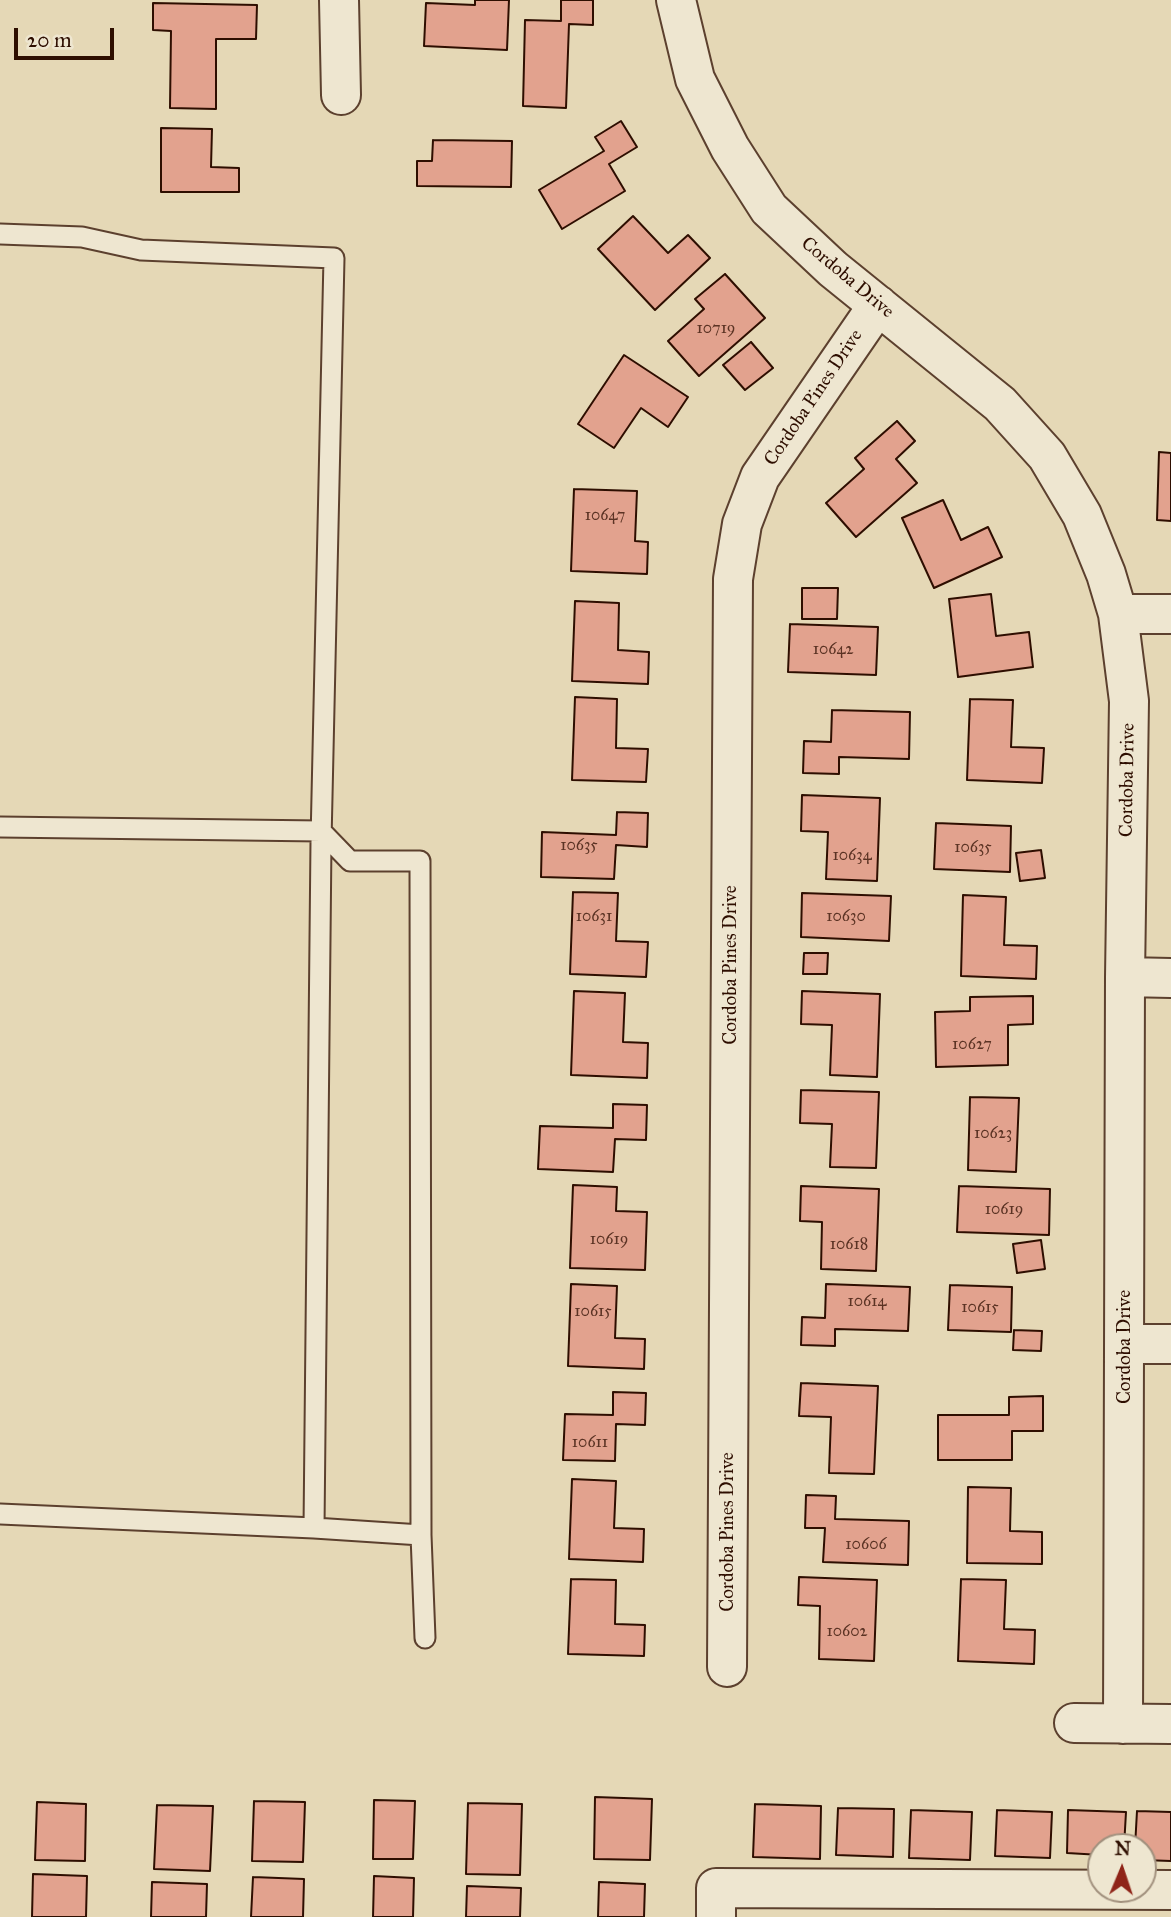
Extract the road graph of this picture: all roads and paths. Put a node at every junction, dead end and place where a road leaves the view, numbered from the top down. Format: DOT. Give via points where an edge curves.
graph roads {
  1 [pos="339,0"];
  2 [pos="677,0"];
  3 [pos="341,95"];
  4 [pos="0,234"];
  5 [pos="878,304"];
  6 [pos="1118,614"];
  7 [pos="1171,614"];
  8 [pos="0,827"];
  9 [pos="321,831"];
  10 [pos="1125,977"];
  11 [pos="1171,978"];
  12 [pos="1125,1344"];
  13 [pos="1171,1344"];
  14 [pos="0,1514"];
  15 [pos="314,1528"];
  16 [pos="421,1535"];
  17 [pos="425,1638"];
  18 [pos="727,1667"];
  19 [pos="1074,1723"];
  20 [pos="1123,1724"];
  21 [pos="1171,1724"];
  22 [pos="1171,1891"];
  23 [pos="716,1903"];
  1 -- 3 [label="street"];
  2 -- 5 [label="street, Cordoba Drive" via="695,79 730,148 769,209"];
  4 -- 9 [label="lane" via="82,237 141,250 334,258"];
  5 -- 6 [label="street, Cordoba Drive" via="1000,404 1046,456 1082,515"];
  5 -- 18 [label="street, Cordoba Pines Drive" via="760,477 741,524 733,579"];
  6 -- 7 [label="street"];
  6 -- 10 [label="street, Cordoba Drive" via="1129,701"];
  8 -- 9 [label="lane"];
  9 -- 15 [label="lane"];
  9 -- 16 [label="lane" via="350,861 420,861"];
  10 -- 11 [label="street"];
  10 -- 12 [label="street, Cordoba Drive"];
  12 -- 13 [label="street"];
  12 -- 20 [label="street, Cordoba Drive"];
  14 -- 15 [label="lane"];
  15 -- 16 [label="lane"];
  16 -- 17 [label="lane"];
  19 -- 20 [label="street"];
  20 -- 21 [label="street"];
  22 -- 23 [label="street"];
}
